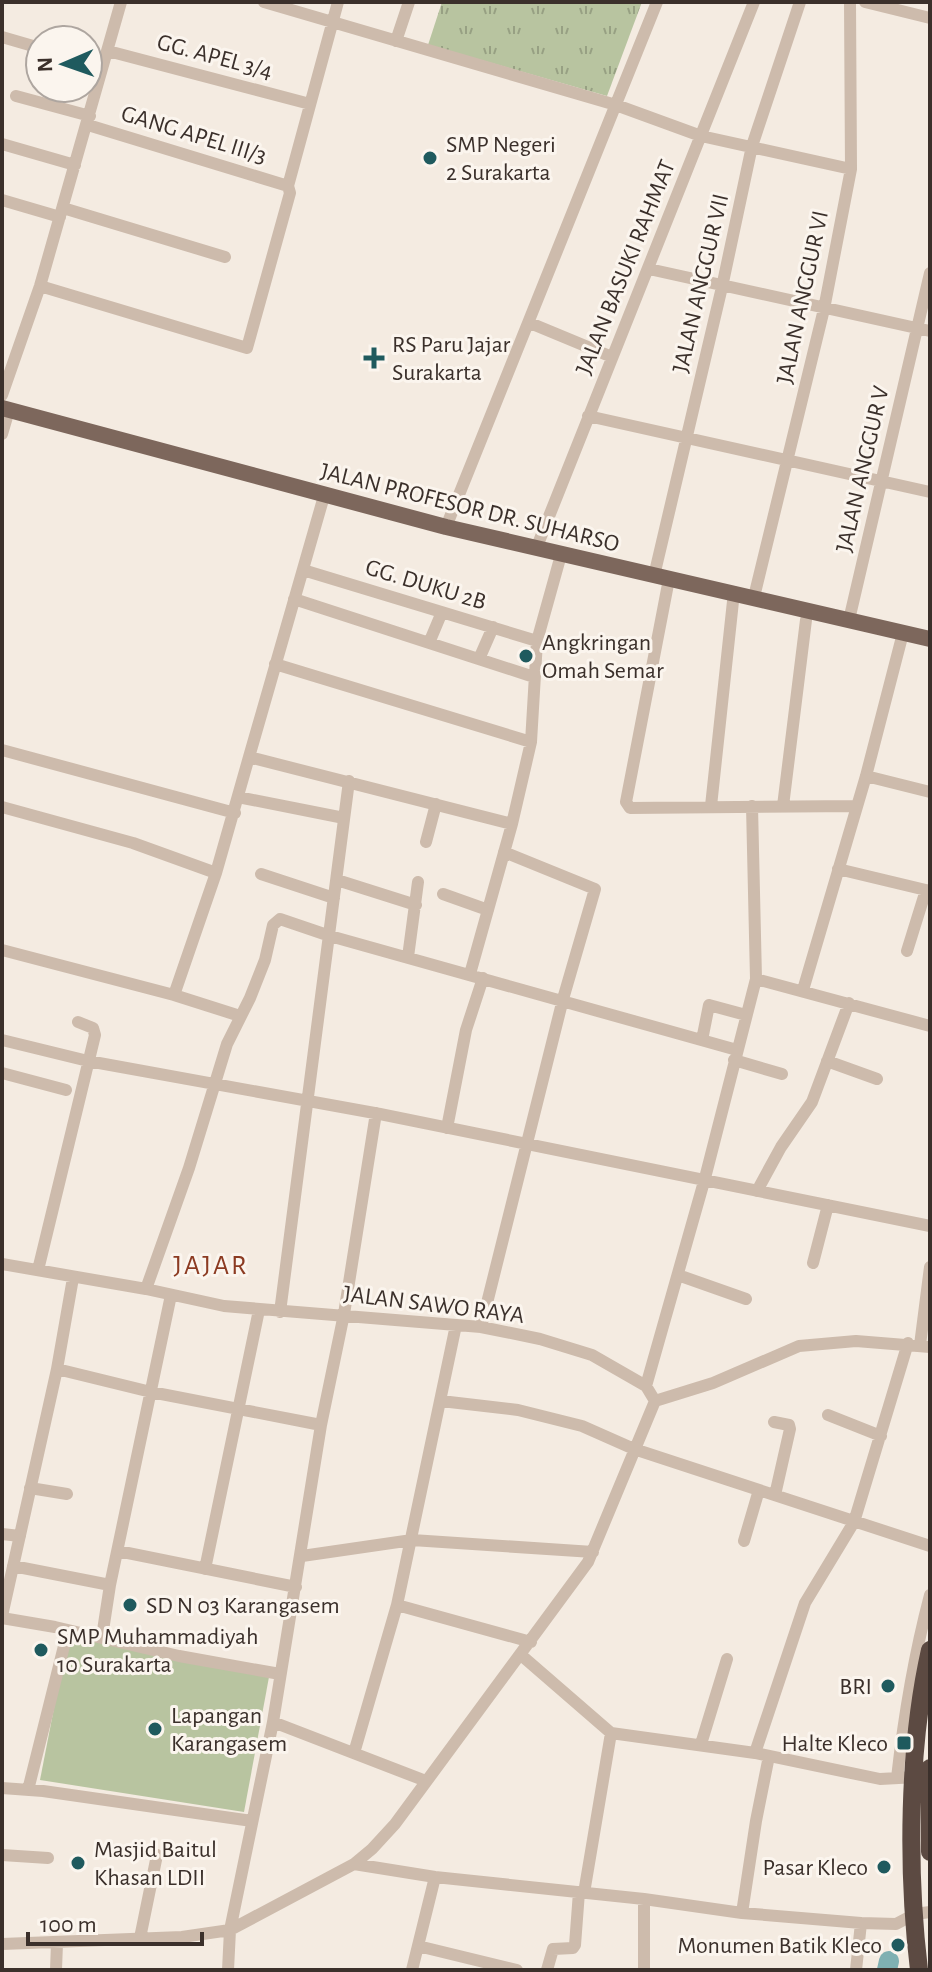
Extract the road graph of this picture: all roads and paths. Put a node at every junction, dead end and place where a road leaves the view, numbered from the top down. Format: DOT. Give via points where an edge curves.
graph roads {
  1 [pos="121,2"];
  2 [pos="264,2"];
  3 [pos="338,2"];
  4 [pos="409,2"];
  5 [pos="657,2"];
  6 [pos="754,2"];
  7 [pos="800,2"];
  8 [pos="850,2"];
  9 [pos="865,2"];
  10 [pos="930,18"];
  11 [pos="333,23"];
  12 [pos="2,37"];
  13 [pos="396,41"];
  14 [pos="24,43"];
  15 [pos="108,51"];
  16 [pos="104,64"];
  17 [pos="16,96"];
  18 [pos="93,104"];
  19 [pos="310,104"];
  20 [pos="616,105"];
  21 [pos="89,120"];
  22 [pos="701,136"];
  23 [pos="2,144"];
  24 [pos="752,146"];
  25 [pos="75,165"];
  26 [pos="851,169"];
  27 [pos="288,186"];
  28 [pos="2,200"];
  29 [pos="62,213"];
  30 [pos="225,257"];
  31 [pos="649,269"];
  32 [pos="930,273"];
  33 [pos="40,286"];
  34 [pos="722,287"];
  35 [pos="824,309"];
  36 [pos="530,323"];
  37 [pos="924,330"];
  38 [pos="612,357"];
  39 [pos="4,414"];
  40 [pos="588,416"];
  41 [pos="687,439"];
  42 [pos="786,460"];
  43 [pos="883,481"];
  44 [pos="930,492"];
  45 [pos="323,500"];
  46 [pos="446,527"];
  47 [pos="535,552"];
  48 [pos="560,558"];
  49 [pos="303,570"];
  50 [pos="663,581"];
  51 [pos="754,597"];
  52 [pos="734,598"];
  53 [pos="294,599"];
  54 [pos="442,612"];
  55 [pos="806,620"];
  56 [pos="849,620"];
  57 [pos="493,627"];
  58 [pos="902,638"];
  59 [pos="930,639"];
  60 [pos="537,641"];
  61 [pos="429,643"];
  62 [pos="930,647"];
  63 [pos="479,659"];
  64 [pos="275,664"];
  65 [pos="534,677"];
  66 [pos="531,742"];
  67 [pos="2,750"];
  68 [pos="249,757"];
  69 [pos="866,776"];
  70 [pos="349,781"];
  71 [pos="930,792"];
  72 [pos="238,797"];
  73 [pos="436,804"];
  74 [pos="711,806"];
  75 [pos="752,806"];
  76 [pos="783,806"];
  77 [pos="857,806"];
  78 [pos="2,807"];
  79 [pos="235,813"];
  80 [pos="344,818"];
  81 [pos="512,824"];
  82 [pos="426,842"];
  83 [pos="504,852"];
  84 [pos="838,869"];
  85 [pos="216,873"];
  86 [pos="261,874"];
  87 [pos="337,880"];
  88 [pos="418,882"];
  89 [pos="928,890"];
  90 [pos="443,894"];
  91 [pos="334,898"];
  92 [pos="416,905"];
  93 [pos="488,910"];
  94 [pos="330,936"];
  95 [pos="2,950"];
  96 [pos="907,951"];
  97 [pos="408,957"];
  98 [pos="477,976"];
  99 [pos="756,979"];
  100 [pos="803,990"];
  101 [pos="174,995"];
  102 [pos="563,999"];
  103 [pos="849,1003"];
  104 [pos="746,1015"];
  105 [pos="240,1016"];
  106 [pos="78,1022"];
  107 [pos="930,1026"];
  108 [pos="702,1040"];
  109 [pos="3,1045"];
  110 [pos="735,1055"];
  111 [pos="88,1061"];
  112 [pos="827,1061"];
  113 [pos="2,1073"];
  114 [pos="782,1074"];
  115 [pos="877,1079"];
  116 [pos="214,1085"];
  117 [pos="66,1090"];
  118 [pos="305,1100"];
  119 [pos="376,1113"];
  120 [pos="447,1128"];
  121 [pos="527,1144"];
  122 [pos="705,1178"];
  123 [pos="757,1191"];
  124 [pos="828,1205"];
  125 [pos="930,1226"];
  126 [pos="813,1263"];
  127 [pos="2,1264"];
  128 [pos="930,1267"];
  129 [pos="38,1270"];
  130 [pos="678,1275"];
  131 [pos="73,1278"];
  132 [pos="146,1289"];
  133 [pos="171,1295"];
  134 [pos="746,1299"];
  135 [pos="259,1310"];
  136 [pos="280,1312"];
  137 [pos="344,1314"];
  138 [pos="456,1325"];
  139 [pos="481,1327"];
  140 [pos="919,1345"];
  141 [pos="57,1369"];
  142 [pos="646,1386"];
  143 [pos="151,1392"];
  144 [pos="441,1401"];
  145 [pos="655,1401"];
  146 [pos="238,1408"];
  147 [pos="828,1415"];
  148 [pos="774,1422"];
  149 [pos="321,1425"];
  150 [pos="881,1436"];
  151 [pos="634,1449"];
  152 [pos="30,1488"];
  153 [pos="759,1490"];
  154 [pos="67,1494"];
  155 [pos="775,1495"];
  156 [pos="854,1522"];
  157 [pos="2,1534"];
  158 [pos="20,1536"];
  159 [pos="412,1540"];
  160 [pos="744,1541"];
  161 [pos="930,1546"];
  162 [pos="118,1551"];
  163 [pos="593,1552"];
  164 [pos="302,1556"];
  165 [pos="13,1566"];
  166 [pos="205,1569"];
  167 [pos="110,1585"];
  168 [pos="296,1587"];
  169 [pos="930,1595"];
  170 [pos="397,1605"];
  171 [pos="2,1617"];
  172 [pos="68,1630"];
  173 [pos="102,1637"];
  174 [pos="531,1642"];
  175 [pos="930,1650"];
  176 [pos="521,1655"];
  177 [pos="727,1659"];
  178 [pos="280,1674"];
  179 [pos="273,1722"];
  180 [pos="611,1733"];
  181 [pos="701,1744"];
  182 [pos="354,1753"];
  183 [pos="755,1753"];
  184 [pos="769,1756"];
  185 [pos="920,1776"];
  186 [pos="426,1781"];
  187 [pos="2,1788"];
  188 [pos="28,1790"];
  189 [pos="252,1821"];
  190 [pos="372,1849"];
  191 [pos="930,1852"];
  192 [pos="2,1855"];
  193 [pos="157,1855"];
  194 [pos="48,1858"];
  195 [pos="354,1864"];
  196 [pos="378,1867"];
  197 [pos="435,1877"];
  198 [pos="581,1893"];
  199 [pos="644,1899"];
  200 [pos="742,1913"];
  201 [pos="920,1917"];
  202 [pos="861,1923"];
  203 [pos="230,1930"];
  204 [pos="140,1938"];
  205 [pos="57,1943"];
  206 [pos="2,1944"];
  207 [pos="418,1946"];
  208 [pos="923,1969"];
  209 [pos="56,1970"];
  210 [pos="228,1970"];
  211 [pos="412,1970"];
  212 [pos="517,1970"];
  213 [pos="547,1970"];
  214 [pos="644,1970"];
  215 [pos="856,1970"];
  1 -- 15 [label="street"];
  2 -- 11 [label="street"];
  3 -- 11 [label="street"];
  4 -- 13 [label="street"];
  5 -- 20 [label="street"];
  6 -- 22 [label="street, JALAN BASUKI RAHMAT"];
  7 -- 24 [label="street, JALAN ANGGUR VII"];
  8 -- 26 [label="street, JALAN ANGGUR VI"];
  9 -- 10 [label="street"];
  11 -- 13 [label="street"];
  11 -- 19 [label="street"];
  12 -- 14 [label="street"];
  13 -- 20 [label="street"];
  15 -- 16 [label="street"];
  15 -- 19 [label="street, GG. APEL 3/4"];
  17 -- 21 [label="street, GANG APEL III/3"];
  18 -- 21 [label="street"];
  19 -- 27 [label="street"];
  20 -- 22 [label="street"];
  20 -- 36 [label="street"];
  21 -- 25 [label="street"];
  21 -- 27 [label="street, GANG APEL III/3"];
  22 -- 24 [label="street"];
  22 -- 31 [label="street, JALAN BASUKI RAHMAT"];
  23 -- 25 [label="street"];
  24 -- 26 [label="street"];
  24 -- 34 [label="street, JALAN ANGGUR VII"];
  25 -- 29 [label="street"];
  26 -- 35 [label="street, JALAN ANGGUR VI"];
  27 -- 33 [label="street" via="247,348"];
  28 -- 29 [label="street"];
  29 -- 30 [label="street"];
  29 -- 33 [label="street"];
  31 -- 34 [label="street"];
  31 -- 38 [label="street, JALAN BASUKI RAHMAT"];
  32 -- 37 [label="street, JALAN ANGGUR V"];
  33 -- 39 [label="street"];
  34 -- 35 [label="street"];
  34 -- 41 [label="street, JALAN ANGGUR VII"];
  35 -- 37 [label="street"];
  35 -- 42 [label="street, JALAN ANGGUR VI"];
  36 -- 38 [label="street"];
  36 -- 46 [label="street"];
  37 -- 43 [label="street, JALAN ANGGUR V"];
  38 -- 40 [label="street, JALAN BASUKI RAHMAT"];
  39 -- 45 [label="main road, JALAN PROFESOR DR. SUHARSO"];
  40 -- 41 [label="street"];
  40 -- 47 [label="street, JALAN BASUKI RAHMAT"];
  41 -- 42 [label="street"];
  41 -- 50 [label="street, JALAN ANGGUR VII"];
  42 -- 43 [label="street"];
  42 -- 51 [label="street, JALAN ANGGUR VI"];
  43 -- 44 [label="street"];
  43 -- 56 [label="street, JALAN ANGGUR V"];
  45 -- 46 [label="main road, JALAN PROFESOR DR. SUHARSO"];
  45 -- 47 [label="main road, JALAN PROFESOR DR. SUHARSO"];
  45 -- 49 [label="street"];
  46 -- 47 [label="main road, JALAN PROFESOR DR. SUHARSO"];
  47 -- 48 [label="main road, JALAN PROFESOR DR. SUHARSO"];
  48 -- 50 [label="main road, JALAN PROFESOR DR. SUHARSO"];
  48 -- 60 [label="street"];
  49 -- 53 [label="street"];
  49 -- 54 [label="street, GG. DUKU 2B"];
  50 -- 52 [label="main road, JALAN PROFESOR DR. SUHARSO"];
  50 -- 74 [label="street, JALAN ANGGUR VII" via="626,802 630,808"];
  51 -- 52 [label="main road, JALAN PROFESOR DR. SUHARSO"];
  51 -- 56 [label="main road, JALAN PROFESOR DR. SUHARSO"];
  52 -- 55 [label="main road, JALAN PROFESOR DR. SUHARSO"];
  52 -- 74 [label="street"];
  53 -- 61 [label="street"];
  53 -- 64 [label="street"];
  54 -- 57 [label="street, GG. DUKU 2B"];
  54 -- 61 [label="street"];
  55 -- 58 [label="main road, JALAN PROFESOR DR. SUHARSO"];
  55 -- 76 [label="street"];
  56 -- 58 [label="main road, JALAN PROFESOR DR. SUHARSO"];
  57 -- 60 [label="street, GG. DUKU 2B"];
  57 -- 63 [label="street"];
  58 -- 59 [label="main road, JALAN PROFESOR DR. SUHARSO"];
  58 -- 62 [label="main road, JALAN PROFESOR DR. SUHARSO"];
  58 -- 69 [label="street"];
  60 -- 65 [label="street"];
  61 -- 63 [label="street"];
  63 -- 65 [label="street"];
  64 -- 66 [label="street"];
  64 -- 68 [label="street"];
  65 -- 66 [label="street"];
  66 -- 81 [label="street"];
  67 -- 79 [label="street"];
  68 -- 70 [label="street"];
  68 -- 72 [label="street"];
  69 -- 71 [label="street"];
  69 -- 77 [label="street"];
  70 -- 73 [label="street"];
  70 -- 80 [label="street"];
  72 -- 79 [label="street"];
  72 -- 80 [label="street"];
  73 -- 81 [label="street"];
  73 -- 82 [label="street"];
  74 -- 75 [label="street"];
  75 -- 76 [label="street"];
  75 -- 99 [label="street"];
  76 -- 77 [label="street"];
  77 -- 84 [label="street"];
  78 -- 85 [label="street" via="133,843"];
  79 -- 85 [label="street"];
  80 -- 87 [label="street"];
  81 -- 83 [label="street"];
  83 -- 93 [label="street"];
  83 -- 102 [label="street" via="595,889"];
  84 -- 89 [label="street"];
  84 -- 100 [label="street"];
  85 -- 101 [label="street"];
  86 -- 91 [label="street"];
  87 -- 91 [label="street"];
  87 -- 92 [label="street"];
  88 -- 92 [label="street"];
  89 -- 96 [label="street"];
  90 -- 93 [label="street"];
  91 -- 94 [label="street"];
  92 -- 97 [label="street"];
  93 -- 98 [label="street"];
  94 -- 97 [label="street"];
  94 -- 105 [label="street" via="276,921"];
  94 -- 118 [label="street"];
  95 -- 101 [label="street"];
  97 -- 98 [label="street"];
  98 -- 102 [label="street"];
  98 -- 120 [label="street"];
  99 -- 100 [label="street"];
  99 -- 104 [label="street"];
  100 -- 103 [label="street"];
  101 -- 105 [label="street"];
  102 -- 108 [label="street"];
  102 -- 121 [label="street"];
  103 -- 107 [label="street"];
  103 -- 112 [label="street"];
  104 -- 108 [label="street" via="709,1005"];
  104 -- 110 [label="street"];
  105 -- 116 [label="street"];
  106 -- 111 [label="street" via="95,1031"];
  108 -- 110 [label="street"];
  109 -- 111 [label="street"];
  110 -- 114 [label="street"];
  110 -- 122 [label="street"];
  111 -- 116 [label="street"];
  111 -- 129 [label="street"];
  112 -- 115 [label="street"];
  112 -- 123 [label="street" via="812,1102"];
  113 -- 117 [label="street"];
  116 -- 118 [label="street"];
  116 -- 132 [label="street"];
  118 -- 119 [label="street"];
  118 -- 136 [label="street"];
  119 -- 120 [label="street"];
  119 -- 137 [label="street"];
  120 -- 121 [label="street"];
  121 -- 122 [label="street"];
  121 -- 139 [label="street"];
  122 -- 123 [label="street"];
  122 -- 130 [label="street"];
  123 -- 124 [label="street"];
  124 -- 125 [label="street"];
  124 -- 126 [label="street"];
  127 -- 129 [label="street, JALAN SAWO RAYA"];
  128 -- 140 [label="street"];
  129 -- 131 [label="street, JALAN SAWO RAYA"];
  130 -- 134 [label="street"];
  130 -- 142 [label="street"];
  131 -- 132 [label="street, JALAN SAWO RAYA"];
  131 -- 141 [label="street"];
  132 -- 133 [label="street, JALAN SAWO RAYA"];
  133 -- 135 [label="street, JALAN SAWO RAYA"];
  133 -- 143 [label="street"];
  135 -- 136 [label="street, JALAN SAWO RAYA"];
  135 -- 146 [label="street"];
  136 -- 137 [label="street, JALAN SAWO RAYA"];
  137 -- 138 [label="street, JALAN SAWO RAYA"];
  137 -- 149 [label="street"];
  138 -- 139 [label="street, JALAN SAWO RAYA"];
  138 -- 144 [label="street"];
  139 -- 142 [label="street, JALAN SAWO RAYA" via="592,1355"];
  140 -- 145 [label="street" via="856,1341 799,1346"];
  140 -- 150 [label="street"];
  141 -- 143 [label="street"];
  141 -- 152 [label="street"];
  142 -- 145 [label="street, JALAN SAWO RAYA"];
  143 -- 146 [label="street"];
  143 -- 162 [label="street"];
  144 -- 151 [label="street" via="549,1417"];
  144 -- 159 [label="street"];
  145 -- 151 [label="street"];
  146 -- 149 [label="street"];
  146 -- 166 [label="street"];
  147 -- 150 [label="street"];
  148 -- 155 [label="street" via="790,1429"];
  149 -- 164 [label="street"];
  150 -- 156 [label="street"];
  151 -- 153 [label="street"];
  151 -- 163 [label="street"];
  152 -- 154 [label="street"];
  152 -- 158 [label="street"];
  153 -- 155 [label="street"];
  153 -- 160 [label="street"];
  155 -- 156 [label="street"];
  156 -- 161 [label="street"];
  156 -- 183 [label="street" via="805,1603"];
  157 -- 158 [label="street"];
  158 -- 165 [label="street"];
  159 -- 163 [label="street"];
  159 -- 164 [label="street"];
  159 -- 170 [label="street"];
  162 -- 166 [label="street"];
  162 -- 167 [label="street"];
  163 -- 174 [label="street"];
  164 -- 168 [label="street"];
  165 -- 167 [label="street"];
  165 -- 171 [label="street"];
  166 -- 168 [label="street"];
  167 -- 173 [label="street"];
  168 -- 178 [label="street"];
  169 -- 185 [label="street" via="904,1710"];
  170 -- 174 [label="street"];
  170 -- 182 [label="street"];
  171 -- 172 [label="street"];
  172 -- 173 [label="street"];
  172 -- 188 [label="street"];
  173 -- 178 [label="street"];
  174 -- 176 [label="street"];
  175 -- 185 [label="highway" via="920,1710"];
  176 -- 180 [label="street"];
  176 -- 186 [label="street"];
  177 -- 181 [label="street"];
  178 -- 179 [label="street"];
  179 -- 182 [label="street"];
  179 -- 189 [label="street"];
  180 -- 181 [label="street"];
  180 -- 198 [label="street"];
  181 -- 183 [label="street"];
  182 -- 186 [label="street"];
  183 -- 184 [label="street"];
  184 -- 185 [label="street" via="871,1777"];
  184 -- 200 [label="street"];
  185 -- 191 [label="highway"];
  185 -- 201 [label="highway"];
  186 -- 190 [label="street"];
  187 -- 188 [label="street"];
  188 -- 189 [label="street"];
  189 -- 203 [label="street"];
  190 -- 195 [label="street"];
  190 -- 196 [label="street"];
  192 -- 194 [label="street"];
  193 -- 204 [label="street"];
  195 -- 196 [label="street"];
  195 -- 203 [label="street"];
  196 -- 197 [label="street"];
  197 -- 198 [label="street"];
  197 -- 207 [label="street"];
  198 -- 199 [label="street"];
  198 -- 213 [label="street" via="574,1946 553,1949"];
  199 -- 200 [label="street"];
  199 -- 214 [label="street"];
  200 -- 202 [label="street"];
  201 -- 202 [label="street" via="896,1924"];
  201 -- 208 [label="highway" via="917,1948"];
  202 -- 215 [label="street"];
  203 -- 204 [label="street"];
  203 -- 210 [label="street"];
  204 -- 205 [label="street"];
  205 -- 206 [label="street"];
  205 -- 209 [label="street"];
  207 -- 211 [label="street"];
  207 -- 212 [label="street"];
}
